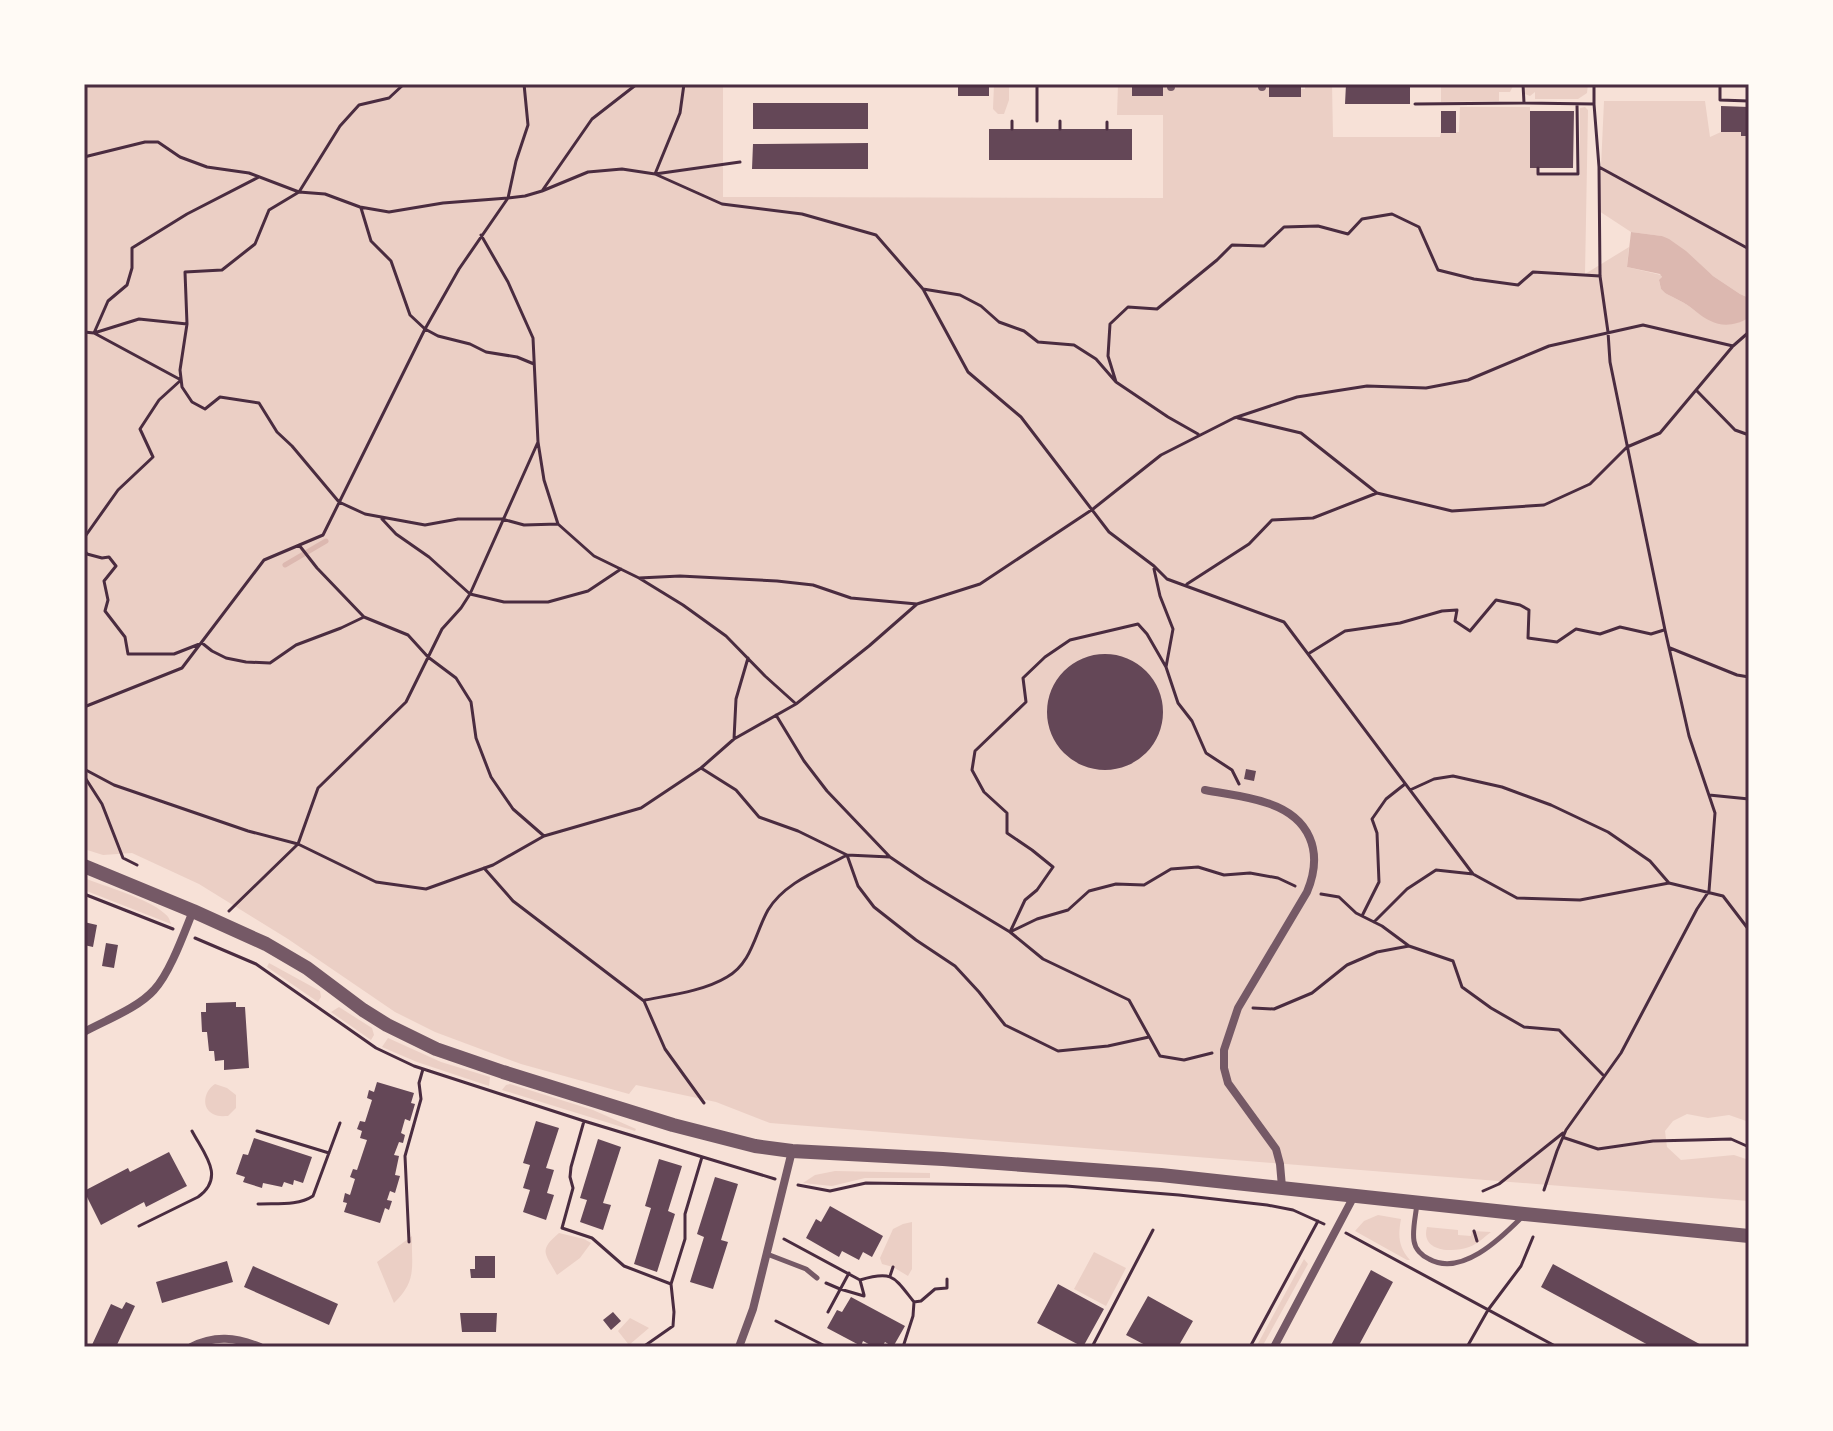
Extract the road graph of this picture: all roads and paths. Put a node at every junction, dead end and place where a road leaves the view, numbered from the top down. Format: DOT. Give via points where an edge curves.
graph roads {
  1 [pos="404,84"];
  2 [pos="524,84"];
  3 [pos="637,84"];
  4 [pos="684,84"];
  5 [pos="1037,84"];
  6 [pos="1523,84"];
  7 [pos="1594,84"];
  8 [pos="1720,84"];
  9 [pos="1749,101"];
  10 [pos="1524,103"];
  11 [pos="1415,104"];
  12 [pos="1554,104"];
  13 [pos="1577,104"];
  14 [pos="1594,104"];
  15 [pos="1554,111"];
  16 [pos="1012,121"];
  17 [pos="1037,121"];
  18 [pos="1060,121"];
  19 [pos="1107,122"];
  20 [pos="1012,129"];
  21 [pos="1060,129"];
  22 [pos="1107,129"];
  23 [pos="84,157"];
  24 [pos="740,162"];
  25 [pos="1599,167"];
  26 [pos="1538,168"];
  27 [pos="655,174"];
  28 [pos="259,177"];
  29 [pos="542,191"];
  30 [pos="299,192"];
  31 [pos="508,198"];
  32 [pos="360,207"];
  33 [pos="481,235"];
  34 [pos="1749,249"];
  35 [pos="1600,276"];
  36 [pos="923,289"];
  37 [pos="187,324"];
  38 [pos="425,329"];
  39 [pos="84,332"];
  40 [pos="1608,332"];
  41 [pos="1749,332"];
  42 [pos="94,333"];
  43 [pos="1733,346"];
  44 [pos="534,364"];
  45 [pos="181,380"];
  46 [pos="1116,382"];
  47 [pos="1697,391"];
  48 [pos="1234,418"];
  49 [pos="1199,435"];
  50 [pos="1749,435"];
  51 [pos="538,442"];
  52 [pos="1627,447"];
  53 [pos="1377,493"];
  54 [pos="339,502"];
  55 [pos="1093,509"];
  56 [pos="380,517"];
  57 [pos="502,519"];
  58 [pos="558,524"];
  59 [pos="84,538"];
  60 [pos="299,545"];
  61 [pos="84,550"];
  62 [pos="1154,566"];
  63 [pos="621,569"];
  64 [pos="639,578"];
  65 [pos="1185,585"];
  66 [pos="470,594"];
  67 [pos="917,604"];
  68 [pos="364,617"];
  69 [pos="1665,630"];
  70 [pos="202,643"];
  71 [pos="1670,647"];
  72 [pos="1308,654"];
  73 [pos="428,657"];
  74 [pos="748,658"];
  75 [pos="1166,667"];
  76 [pos="1749,677"];
  77 [pos="796,704"];
  78 [pos="84,707"];
  79 [pos="776,715"];
  80 [pos="734,739"];
  81 [pos="701,768"];
  82 [pos="84,769"];
  83 [pos="84,776"];
  84 [pos="1405,784"];
  85 [pos="1205,790"];
  86 [pos="1410,790"];
  87 [pos="1709,795"];
  88 [pos="1246,798"];
  89 [pos="1749,799"];
  90 [pos="544,836"];
  91 [pos="298,844"];
  92 [pos="847,855"];
  93 [pos="890,857"];
  94 [pos="137,865"];
  95 [pos="84,866"];
  96 [pos="484,868"];
  97 [pos="1473,874"];
  98 [pos="1669,883"];
  99 [pos="1709,891"];
  100 [pos="1307,892"];
  101 [pos="84,894"];
  102 [pos="193,911"];
  103 [pos="229,911"];
  104 [pos="1362,916"];
  105 [pos="1374,922"];
  106 [pos="1749,930"];
  107 [pos="1010,932"];
  108 [pos="184,933"];
  109 [pos="1409,946"];
  110 [pos="644,1001"];
  111 [pos="1238,1008"];
  112 [pos="84,1032"];
  113 [pos="1149,1037"];
  114 [pos="1224,1050"];
  115 [pos="423,1069"];
  116 [pos="1604,1076"];
  117 [pos="704,1103"];
  118 [pos="584,1121"];
  119 [pos="340,1123"];
  120 [pos="1566,1130"];
  121 [pos="192,1131"];
  122 [pos="257,1131"];
  123 [pos="1563,1138"];
  124 [pos="1749,1147"];
  125 [pos="792,1151"];
  126 [pos="329,1153"];
  127 [pos="702,1157"];
  128 [pos="784,1182"];
  129 [pos="1282,1187"];
  130 [pos="1544,1190"];
  131 [pos="1483,1191"];
  132 [pos="1355,1195"];
  133 [pos="1417,1202"];
  134 [pos="258,1204"];
  135 [pos="1524,1214"];
  136 [pos="1318,1221"];
  137 [pos="139,1226"];
  138 [pos="1336,1229"];
  139 [pos="1153,1230"];
  140 [pos="1749,1236"];
  141 [pos="1533,1237"];
  142 [pos="783,1238"];
  143 [pos="409,1242"];
  144 [pos="767,1254"];
  145 [pos="893,1267"];
  146 [pos="849,1273"];
  147 [pos="890,1276"];
  148 [pos="817,1278"];
  149 [pos="947,1279"];
  150 [pos="860,1280"];
  151 [pos="671,1284"];
  152 [pos="840,1289"];
  153 [pos="914,1302"];
  154 [pos="1488,1310"];
  155 [pos="828,1312"];
  156 [pos="776,1321"];
  157 [pos="191,1347"];
  158 [pos="260,1347"];
  159 [pos="643,1347"];
  160 [pos="739,1347"];
  161 [pos="827,1347"];
  162 [pos="903,1347"];
  163 [pos="1092,1347"];
  164 [pos="1250,1347"];
  165 [pos="1274,1347"];
  166 [pos="1467,1347"];
  167 [pos="1557,1347"];
  1 -- 30 [label="path" via="389,98 359,105"];
  2 -- 31 [label="path" via="528,125"];
  3 -- 29 [label="path" via="592,119"];
  4 -- 27 [label="path" via="680,113"];
  5 -- 17 [label="path"];
  6 -- 10 [label="path"];
  7 -- 14 [label="path"];
  8 -- 9 [label="path" via="1720,100"];
  10 -- 11 [label="path"];
  10 -- 12 [label="path"];
  12 -- 13 [label="path"];
  12 -- 15 [label="path"];
  13 -- 14 [label="path"];
  13 -- 26 [label="path" via="1578,174 1538,174"];
  14 -- 25 [label="path"];
  16 -- 20 [label="path"];
  18 -- 21 [label="path"];
  19 -- 22 [label="path"];
  23 -- 28 [label="path" via="158,142 207,167"];
  24 -- 27 [label="path"];
  25 -- 34 [label="path"];
  25 -- 35 [label="path"];
  27 -- 29 [label="path" via="622,169 588,172"];
  27 -- 36 [label="path" via="722,204 802,214 876,235"];
  28 -- 30 [label="path"];
  28 -- 42 [label="path" via="132,248 127,285 108,301"];
  29 -- 31 [label="path"];
  30 -- 32 [label="path" via="325,194"];
  30 -- 37 [label="path" via="269,210 255,244 222,270 185,272"];
  31 -- 32 [label="path" via="389,212"];
  31 -- 33 [label="path"];
  32 -- 38 [label="path" via="371,241 391,261 410,315"];
  33 -- 38 [label="path"];
  33 -- 44 [label="path" via="533,338"];
  35 -- 40 [label="path"];
  35 -- 46 [label="path" via="1533,272 1518,285 1438,270 1419,227 1392,214 1362,219 1348,234 1318,226 1284,227 1264,246 1232,245 1157,309 1128,307 1110,324 1108,356"];
  36 -- 46 [label="path" via="960,295 1038,342 1074,345 1096,359"];
  36 -- 55 [label="path" via="968,372 1021,417"];
  37 -- 42 [label="path" via="139,319"];
  37 -- 45 [label="path"];
  38 -- 44 [label="path"];
  38 -- 54 [label="path"];
  39 -- 42 [label="path"];
  40 -- 43 [label="path" via="1643,325"];
  40 -- 48 [label="path" via="1549,346 1468,380 1426,388 1367,386 1297,397"];
  40 -- 52 [label="path"];
  41 -- 43 [label="path"];
  42 -- 45 [label="path"];
  43 -- 47 [label="path"];
  44 -- 51 [label="path"];
  45 -- 54 [label="path" via="192,402 205,409 220,397 259,403 277,432"];
  45 -- 59 [label="path" via="159,400 140,429 153,457 118,490"];
  46 -- 49 [label="path"];
  47 -- 50 [label="path" via="1735,430"];
  47 -- 52 [label="path" via="1660,433"];
  48 -- 49 [label="path"];
  48 -- 53 [label="path" via="1301,433"];
  49 -- 55 [label="path" via="1161,455"];
  51 -- 57 [label="path"];
  51 -- 58 [label="path"];
  52 -- 53 [label="path" via="1590,484 1544,505 1452,511"];
  52 -- 69 [label="path"];
  53 -- 65 [label="path" via="1313,518 1272,520 1249,544"];
  54 -- 56 [label="path"];
  54 -- 60 [label="path" via="323,535"];
  55 -- 62 [label="path" via="1109,532"];
  55 -- 67 [label="path" via="980,584"];
  56 -- 57 [label="path" via="425,525"];
  56 -- 66 [label="path"];
  57 -- 58 [label="path" via="524,525"];
  57 -- 66 [label="path"];
  58 -- 63 [label="path" via="594,556"];
  60 -- 68 [label="path"];
  60 -- 70 [label="path" via="264,560"];
  61 -- 70 [label="path" via="109,557 116,566 104,581 105,611 125,637 128,654 174,654"];
  62 -- 65 [label="path" via="1167,579"];
  62 -- 75 [label="path" via="1173,629"];
  63 -- 64 [label="path"];
  63 -- 66 [label="path" via="588,591 548,602 504,602"];
  64 -- 67 [label="path" via="777,581 813,585 851,598"];
  64 -- 74 [label="path" via="726,636"];
  65 -- 72 [label="path" via="1284,622"];
  66 -- 73 [label="path"];
  67 -- 77 [label="path"];
  68 -- 70 [label="path" via="296,645 270,663 226,658"];
  68 -- 73 [label="path" via="408,635"];
  69 -- 71 [label="path"];
  69 -- 72 [label="path" via="1651,634 1620,627 1600,634 1576,629 1557,642 1528,638 1529,610 1496,600 1470,631 1455,621 1457,610 1442,611 1345,631"];
  70 -- 78 [label="path" via="182,668"];
  71 -- 76 [label="path"];
  71 -- 87 [label="path" via="1689,736"];
  72 -- 84 [label="path"];
  73 -- 90 [label="path" via="456,678 471,702 476,738 491,777 513,809"];
  73 -- 91 [label="path" via="406,702 318,788"];
  74 -- 77 [label="path"];
  74 -- 80 [label="path" via="736,699"];
  75 -- 88 [label="path" via="1178,703 1206,753 1232,770"];
  75 -- 107 [label="path" via="1138,624 1070,640 1023,678 1026,702 975,751 972,770 984,792 1007,813 1007,833 1053,867 1025,900"];
  77 -- 79 [label="path"];
  79 -- 80 [label="path"];
  79 -- 93 [label="path" via="827,791"];
  80 -- 81 [label="path"];
  81 -- 90 [label="path" via="641,808"];
  81 -- 92 [label="path" via="736,790 759,817"];
  82 -- 91 [label="path" via="114,785"];
  83 -- 94 [label="path" via="102,804 123,858"];
  84 -- 86 [label="path"];
  84 -- 104 [label="path" via="1372,819 1379,882"];
  85 -- 88 [label="street"];
  86 -- 97 [label="path"];
  86 -- 98 [label="path" via="1453,776 1502,787 1608,832 1650,861"];
  87 -- 89 [label="path"];
  87 -- 99 [label="path" via="1715,813"];
  88 -- 100 [label="street" via="1283,809 1305,829 1315,855"];
  90 -- 96 [label="path"];
  91 -- 96 [label="path" via="376,882 426,889"];
  91 -- 103 [label="path"];
  92 -- 93 [label="path"];
  92 -- 110 [label="path" via="790,885 768,909 746,961 728,977"];
  92 -- 113 [label="path" via="858,886 874,907 955,966 1005,1025 1058,1051"];
  93 -- 107 [label="path"];
  95 -- 102 [label="street"];
  96 -- 110 [label="path" via="513,901"];
  97 -- 98 [label="path" via="1517,898 1580,900"];
  97 -- 105 [label="path" via="1436,870 1407,889"];
  98 -- 99 [label="path"];
  99 -- 106 [label="path" via="1723,896"];
  99 -- 116 [label="path"];
  100 -- 104 [label="path" via="1339,897"];
  100 -- 107 [label="path" via="1278,878 1250,873 1171,869 1144,885 1116,884 1089,891 1068,910"];
  100 -- 111 [label="street"];
  101 -- 108 [label="path"];
  102 -- 108 [label="street"];
  102 -- 125 [label="street" via="284,954 363,1010 436,1049 673,1125"];
  104 -- 105 [label="path"];
  105 -- 109 [label="path"];
  107 -- 113 [label="path" via="1043,959 1129,1000"];
  108 -- 112 [label="street" via="155,989"];
  108 -- 115 [label="path" via="256,964 376,1048"];
  109 -- 111 [label="path" via="1347,965 1312,993 1274,1009"];
  109 -- 116 [label="path" via="1453,961 1462,987 1524,1027 1559,1030"];
  110 -- 117 [label="path" via="665,1049"];
  111 -- 114 [label="street"];
  113 -- 114 [label="path" via="1160,1056 1184,1060"];
  114 -- 129 [label="street" via="1228,1083 1276,1149"];
  115 -- 118 [label="path"];
  115 -- 143 [label="path" via="421,1099 405,1156"];
  116 -- 120 [label="path"];
  118 -- 127 [label="path"];
  118 -- 151 [label="path" via="562,1228 592,1238 624,1266"];
  119 -- 126 [label="path"];
  120 -- 123 [label="path"];
  120 -- 131 [label="path"];
  121 -- 137 [label="path" via="211,1165 207,1190"];
  122 -- 126 [label="path"];
  123 -- 124 [label="path" via="1598,1149 1731,1139"];
  123 -- 130 [label="path"];
  125 -- 128 [label="street"];
  125 -- 129 [label="street" via="1025,1164"];
  126 -- 134 [label="path" via="313,1196"];
  127 -- 128 [label="path"];
  127 -- 151 [label="path"];
  128 -- 136 [label="path" via="830,1191 866,1183 1066,1186 1267,1205"];
  128 -- 144 [label="street"];
  129 -- 132 [label="street"];
  132 -- 133 [label="street"];
  132 -- 138 [label="street"];
  133 -- 135 [label="street"];
  133 -- 135 [label="lane" via="1415,1246 1431,1261 1445,1264 1480,1252"];
  135 -- 140 [label="street"];
  136 -- 138 [label="path"];
  136 -- 164 [label="path"];
  138 -- 154 [label="path"];
  138 -- 165 [label="street"];
  139 -- 163 [label="path"];
  141 -- 154 [label="path" via="1521,1266"];
  142 -- 146 [label="path"];
  144 -- 148 [label="lane"];
  144 -- 160 [label="street"];
  145 -- 147 [label="path"];
  146 -- 150 [label="path"];
  146 -- 152 [label="path"];
  147 -- 150 [label="path"];
  147 -- 153 [label="path"];
  148 -- 152 [label="path"];
  149 -- 153 [label="path" via="947,1288"];
  150 -- 152 [label="path" via="864,1296"];
  151 -- 159 [label="path" via="673,1326"];
  152 -- 155 [label="path"];
  153 -- 162 [label="path"];
  154 -- 166 [label="path"];
  154 -- 167 [label="path"];
  156 -- 161 [label="path"];
  157 -- 158 [label="street" via="223,1338"];
}
